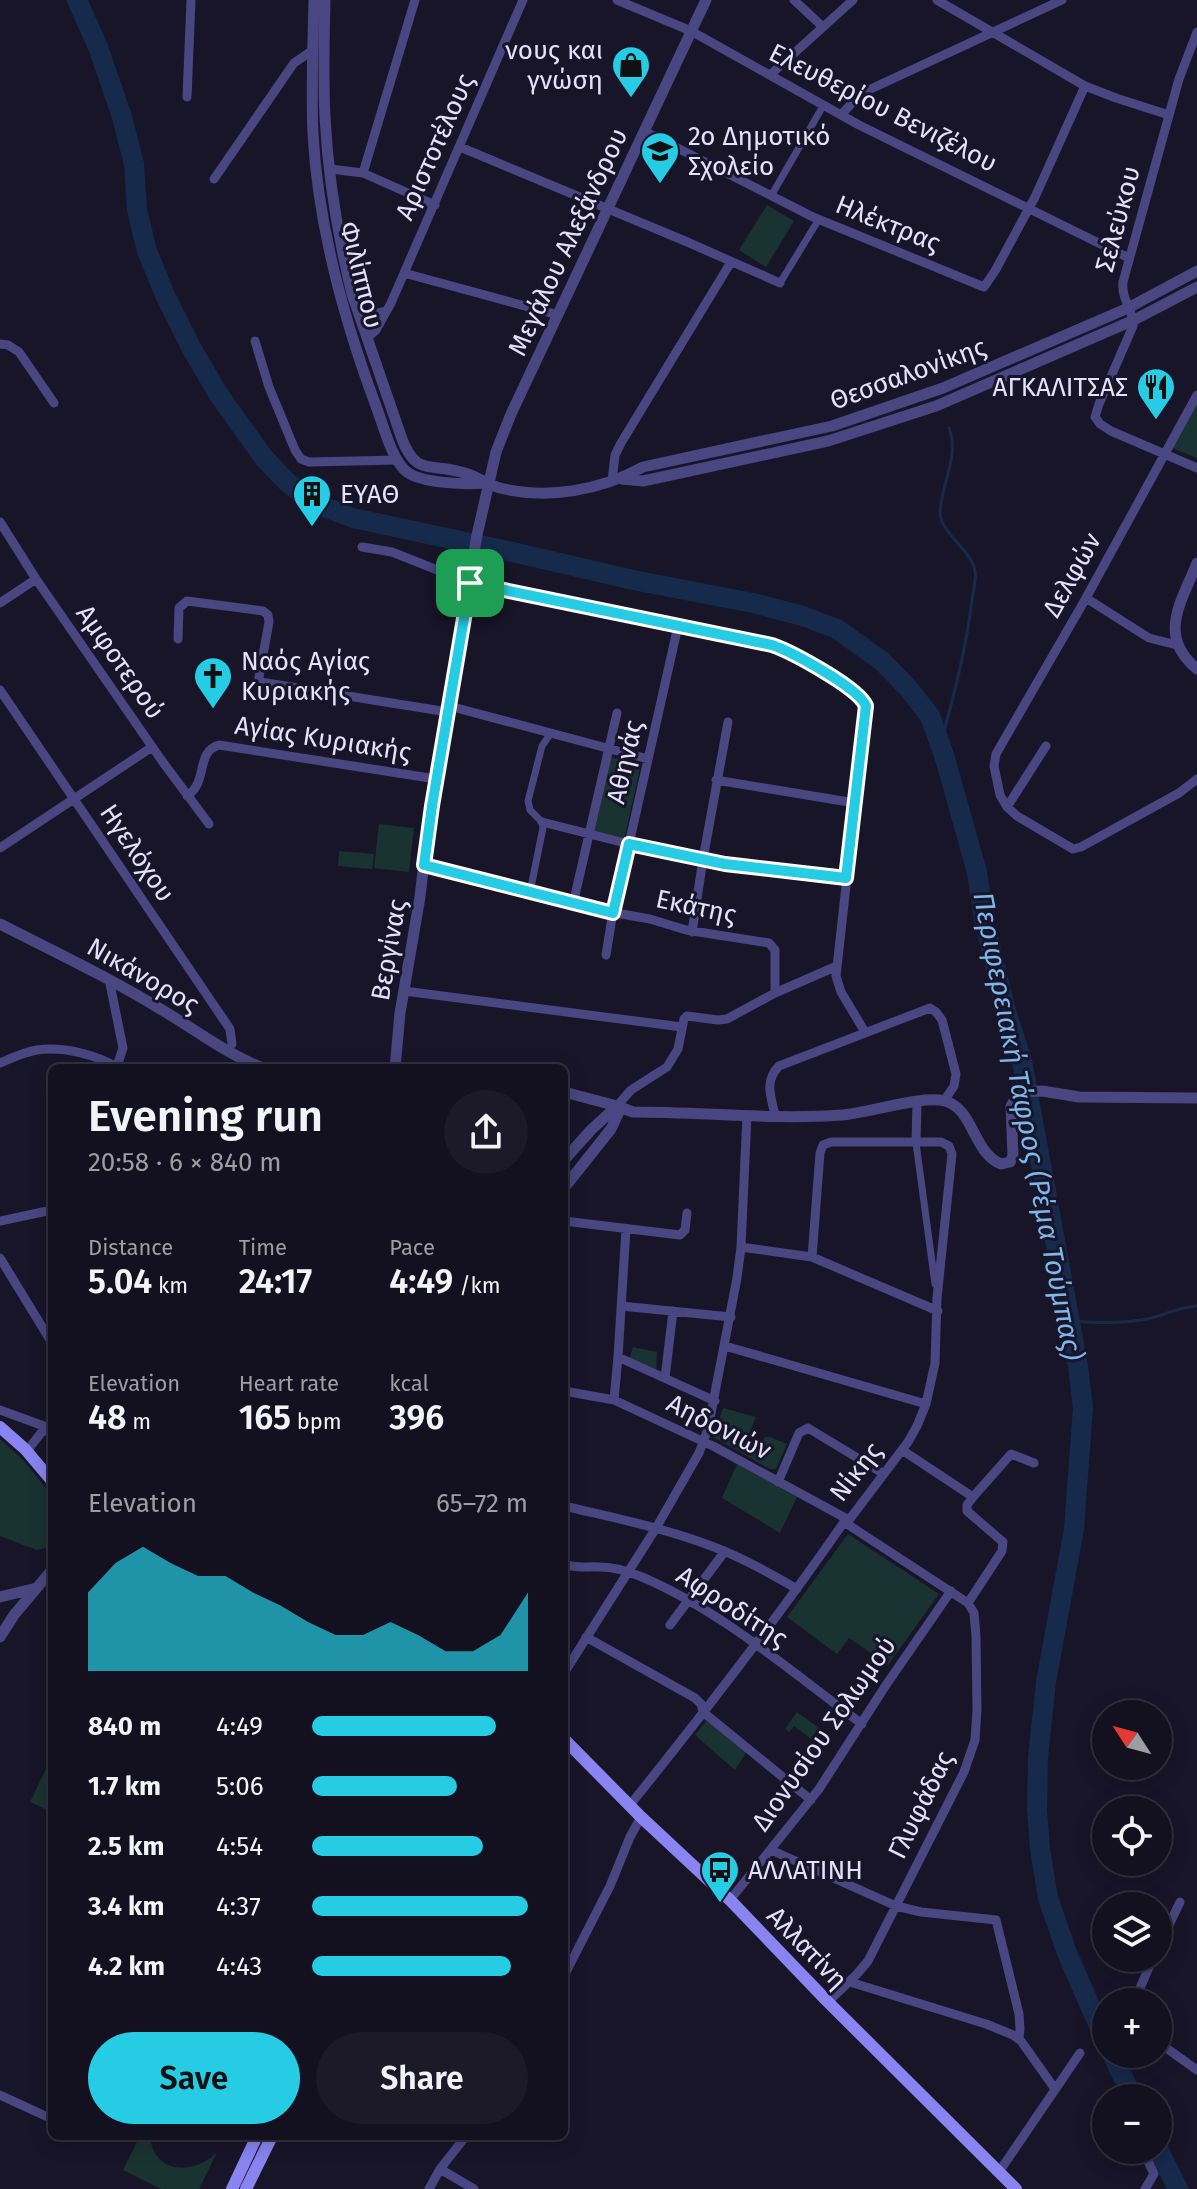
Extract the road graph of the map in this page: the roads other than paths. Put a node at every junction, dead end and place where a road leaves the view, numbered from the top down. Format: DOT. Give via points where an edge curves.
graph roads {
  1 [pos="191,0"];
  2 [pos="314,0"];
  3 [pos="325,0"];
  4 [pos="415,0"];
  5 [pos="523,0"];
  6 [pos="617,0"];
  7 [pos="706,0"];
  8 [pos="794,0"];
  9 [pos="853,0"];
  10 [pos="937,0"];
  11 [pos="1062,0"];
  12 [pos="823,27"];
  13 [pos="691,31"];
  14 [pos="1197,32"];
  15 [pos="992,33"];
  16 [pos="313,50"];
  17 [pos="770,75"];
  18 [pos="1085,86"];
  19 [pos="187,97"];
  20 [pos="823,106"];
  21 [pos="841,115"];
  22 [pos="1169,115"];
  23 [pos="644,131"];
  24 [pos="460,147"];
  25 [pos="330,169"];
  26 [pos="363,173"];
  27 [pos="214,179"];
  28 [pos="771,196"];
  29 [pos="435,205"];
  30 [pos="1029,208"];
  31 [pos="608,209"];
  32 [pos="819,219"];
  33 [pos="1129,258"];
  34 [pos="731,262"];
  35 [pos="1197,271"];
  36 [pos="404,273"];
  37 [pos="780,283"];
  38 [pos="1197,287"];
  39 [pos="1128,308"];
  40 [pos="358,310"];
  41 [pos="386,311"];
  42 [pos="558,315"];
  43 [pos="1134,320"];
  44 [pos="368,337"];
  45 [pos="255,341"];
  46 [pos="4,345"];
  47 [pos="1020,355"];
  48 [pos="1026,367"];
  49 [pos="1197,395"];
  50 [pos="54,403"];
  51 [pos="832,426"];
  52 [pos="835,439"];
  53 [pos="1164,455"];
  54 [pos="398,460"];
  55 [pos="1197,468"];
  56 [pos="617,480"];
  57 [pos="486,483"];
  58 [pos="482,513"];
  59 [pos="0,522"];
  60 [pos="362,547"];
  61 [pos="1197,563"];
  62 [pos="36,579"];
  63 [pos="470,583"];
  64 [pos="1086,598"];
  65 [pos="0,603"];
  66 [pos="678,626"];
  67 [pos="178,639"];
  68 [pos="1177,645"];
  69 [pos="1197,669"];
  70 [pos="0,690"];
  71 [pos="448,709"];
  72 [pos="617,713"];
  73 [pos="728,722"];
  74 [pos="551,733"];
  75 [pos="1046,746"];
  76 [pos="152,747"];
  77 [pos="609,749"];
  78 [pos="648,759"];
  79 [pos="436,779"];
  80 [pos="1197,779"];
  81 [pos="716,780"];
  82 [pos="187,796"];
  83 [pos="73,799"];
  84 [pos="855,803"];
  85 [pos="1007,807"];
  86 [pos="542,822"];
  87 [pos="209,824"];
  88 [pos="589,834"];
  89 [pos="629,844"];
  90 [pos="0,848"];
  91 [pos="703,859"];
  92 [pos="424,865"];
  93 [pos="846,878"];
  94 [pos="530,892"];
  95 [pos="573,904"];
  96 [pos="613,913"];
  97 [pos="0,916"];
  98 [pos="0,924"];
  99 [pos="14,931"];
  100 [pos="692,932"];
  101 [pos="606,955"];
  102 [pos="837,966"];
  103 [pos="109,979"];
  104 [pos="404,991"];
  105 [pos="775,993"];
  106 [pos="682,1027"];
  107 [pos="865,1032"];
  108 [pos="232,1044"];
  109 [pos="0,1063"];
  110 [pos="110,1064"];
  111 [pos="119,1064"];
  112 [pos="255,1064"];
  113 [pos="395,1064"];
  114 [pos="568,1093"];
  115 [pos="1197,1098"];
  116 [pos="944,1101"];
  117 [pos="917,1102"];
  118 [pos="617,1106"];
  119 [pos="747,1115"];
  120 [pos="775,1115"];
  121 [pos="916,1143"];
  122 [pos="568,1156"];
  123 [pos="568,1183"];
  124 [pos="48,1211"];
  125 [pos="687,1213"];
  126 [pos="0,1221"];
  127 [pos="568,1222"];
  128 [pos="626,1229"];
  129 [pos="741,1247"];
  130 [pos="812,1257"];
  131 [pos="0,1258"];
  132 [pos="937,1298"];
  133 [pos="621,1306"];
  134 [pos="673,1311"];
  135 [pos="938,1311"];
  136 [pos="731,1317"];
  137 [pos="48,1336"];
  138 [pos="725,1346"];
  139 [pos="618,1357"];
  140 [pos="665,1378"];
  141 [pos="568,1392"];
  142 [pos="614,1400"];
  143 [pos="715,1401"];
  144 [pos="926,1404"];
  145 [pos="0,1410"];
  146 [pos="48,1426"];
  147 [pos="0,1427"];
  148 [pos="48,1429"];
  149 [pos="704,1442"];
  150 [pos="902,1450"];
  151 [pos="27,1451"];
  152 [pos="1034,1463"];
  153 [pos="884,1474"];
  154 [pos="48,1476"];
  155 [pos="778,1482"];
  156 [pos="973,1497"];
  157 [pos="568,1507"];
  158 [pos="846,1521"];
  159 [pos="656,1528"];
  160 [pos="725,1551"];
  161 [pos="568,1565"];
  162 [pos="628,1573"];
  163 [pos="48,1575"];
  164 [pos="37,1588"];
  165 [pos="797,1589"];
  166 [pos="951,1591"];
  167 [pos="0,1597"];
  168 [pos="688,1602"];
  169 [pos="968,1603"];
  170 [pos="670,1625"];
  171 [pos="1,1632"];
  172 [pos="586,1637"];
  173 [pos="754,1645"];
  174 [pos="568,1666"];
  175 [pos="703,1712"];
  176 [pos="862,1724"];
  177 [pos="568,1743"];
  178 [pos="811,1800"];
  179 [pos="630,1805"];
  180 [pos="641,1817"];
  181 [pos="771,1850"];
  182 [pos="730,1900"];
  183 [pos="1180,1902"];
  184 [pos="896,1906"];
  185 [pos="1172,1919"];
  186 [pos="568,1968"];
  187 [pos="850,1982"];
  188 [pos="828,2002"];
  189 [pos="1019,2038"];
  190 [pos="1172,2052"];
  191 [pos="1080,2053"];
  192 [pos="1197,2070"];
  193 [pos="1055,2089"];
  194 [pos="0,2095"];
  195 [pos="48,2117"];
  196 [pos="255,2140"];
  197 [pos="270,2140"];
  198 [pos="463,2140"];
  199 [pos="1149,2164"];
  200 [pos="440,2169"];
  201 [pos="999,2172"];
  202 [pos="232,2189"];
  203 [pos="246,2189"];
  204 [pos="429,2189"];
  205 [pos="474,2189"];
  206 [pos="1016,2189"];
  207 [pos="1145,2189"];
  1 -- 19 [label="street"];
  2 -- 16 [label="street, Φιλίππου"];
  3 -- 25 [label="street, Φιλίππου" via="324,114"];
  4 -- 26 [label="street"];
  5 -- 24 [label="street, Αριστοτέλους"];
  6 -- 13 [label="street, Ελευθερίου Βενιζέλου"];
  7 -- 13 [label="street, Μεγάλου Αλεξάνδρου"];
  8 -- 12 [label="street"];
  9 -- 12 [label="street"];
  10 -- 15 [label="street"];
  11 -- 15 [label="street"];
  12 -- 17 [label="street"];
  13 -- 17 [label="street, Ελευθερίου Βενιζέλου"];
  13 -- 23 [label="street, Μεγάλου Αλεξάνδρου"];
  14 -- 22 [label="street, Σελεύκου"];
  15 -- 18 [label="street"];
  15 -- 21 [label="street" via="860,94"];
  16 -- 27 [label="street" via="294,63"];
  16 -- 54 [label="street, Φιλίππου" via="313,136 337,283"];
  17 -- 20 [label="street, Ελευθερίου Βενιζέλου"];
  18 -- 22 [label="street"];
  18 -- 30 [label="street"];
  20 -- 21 [label="street, Ελευθερίου Βενιζέλου"];
  20 -- 28 [label="street"];
  21 -- 30 [label="street, Ελευθερίου Βενιζέλου"];
  22 -- 33 [label="street, Σελεύκου"];
  23 -- 28 [label="street, Ηλέκτρας"];
  23 -- 31 [label="street, Μεγάλου Αλεξάνδρου"];
  24 -- 29 [label="street, Αριστοτέλους"];
  24 -- 31 [label="street"];
  25 -- 26 [label="street"];
  25 -- 40 [label="street, Φιλίππου"];
  26 -- 29 [label="street"];
  28 -- 32 [label="street, Ηλέκτρας"];
  29 -- 36 [label="street, Αριστοτέλους"];
  30 -- 32 [label="street, Ηλέκτρας" via="985,287"];
  30 -- 33 [label="street, Ελευθερίου Βενιζέλου"];
  31 -- 34 [label="street"];
  31 -- 42 [label="street, Μεγάλου Αλεξάνδρου"];
  32 -- 37 [label="street"];
  33 -- 39 [label="street, Σελεύκου" via="1122,291"];
  34 -- 37 [label="street"];
  34 -- 56 [label="street" via="621,443 615,455"];
  35 -- 39 [label="street, Θεσσαλονίκης"];
  36 -- 41 [label="street, Αριστοτέλους"];
  36 -- 42 [label="street"];
  38 -- 43 [label="street, Θεσσαλονίκης"];
  39 -- 43 [label="street, Σελεύκου"];
  39 -- 47 [label="street, Θεσσαλονίκης"];
  40 -- 41 [label="street" via="372,315"];
  40 -- 44 [label="street, Φιλίππου"];
  41 -- 44 [label="street, Αριστοτέλους"];
  42 -- 57 [label="street, Μεγάλου Αλεξάνδρου" via="503,432"];
  43 -- 48 [label="street, Θεσσαλονίκης"];
  43 -- 53 [label="street" via="1096,412 1097,421"];
  44 -- 57 [label="street, Φιλίππου" via="411,458"];
  45 -- 54 [label="street" via="301,459"];
  46 -- 50 [label="street" via="19,352"];
  47 -- 48 [label="street"];
  47 -- 51 [label="street, Θεσσαλονίκης"];
  48 -- 52 [label="street, Θεσσαλονίκης" via="946,402"];
  49 -- 53 [label="street, Δελφών"];
  51 -- 52 [label="street"];
  51 -- 56 [label="street, Θεσσαλονίκης" via="643,467"];
  52 -- 56 [label="street, Θεσσαλονίκης" via="654,479"];
  53 -- 55 [label="street"];
  53 -- 64 [label="street, Δελφών"];
  54 -- 57 [label="street" via="418,477"];
  56 -- 57 [label="street, Θεσσαλονίκης" via="542,494"];
  57 -- 58 [label="street, Μεγάλου Αλεξάνδρου"];
  58 -- 63 [label="street, Βεργίνας"];
  59 -- 62 [label="street, Αμφοτερού"];
  60 -- 63 [label="street" via="392,552"];
  61 -- 68 [label="street" via="1176,616"];
  62 -- 65 [label="street"];
  62 -- 76 [label="street, Αμφοτερού"];
  63 -- 66 [label="street"];
  63 -- 71 [label="street, Βεργίνας"];
  64 -- 68 [label="street" via="1149,638"];
  64 -- 85 [label="street, Δελφών" via="996,754 993,763"];
  66 -- 78 [label="street, Αθηνάς"];
  66 -- 84 [label="street" via="781,648 863,698"];
  67 -- 71 [label="street" via="184,602 263,611 269,622 260,682"];
  68 -- 69 [label="street"];
  70 -- 83 [label="street, Ηγελόχου"];
  71 -- 74 [label="street"];
  71 -- 79 [label="street, Βεργίνας"];
  72 -- 77 [label="street"];
  73 -- 81 [label="street"];
  74 -- 77 [label="street"];
  74 -- 86 [label="street" via="541,748 528,803"];
  75 -- 85 [label="street"];
  76 -- 82 [label="street, Αμφοτερού"];
  76 -- 83 [label="street"];
  77 -- 78 [label="street"];
  77 -- 88 [label="street"];
  78 -- 89 [label="street, Αθηνάς"];
  79 -- 82 [label="street, Αγίας Κυριακής" via="219,745 207,752 197,787"];
  79 -- 92 [label="street, Βεργίνας"];
  80 -- 85 [label="street" via="1078,849"];
  81 -- 84 [label="street"];
  81 -- 91 [label="street"];
  82 -- 87 [label="street, Αμφοτερού"];
  83 -- 90 [label="street"];
  83 -- 108 [label="street, Ηγελόχου" via="230,1029"];
  84 -- 93 [label="street"];
  86 -- 88 [label="street"];
  86 -- 94 [label="street"];
  88 -- 89 [label="street"];
  88 -- 95 [label="street"];
  89 -- 91 [label="street"];
  89 -- 96 [label="street, Αθηνάς"];
  91 -- 93 [label="street"];
  91 -- 100 [label="street"];
  92 -- 94 [label="street, Εκάτης"];
  92 -- 104 [label="street, Βεργίνας"];
  93 -- 102 [label="street"];
  94 -- 95 [label="street, Εκάτης"];
  95 -- 96 [label="street, Εκάτης"];
  96 -- 100 [label="street, Εκάτης"];
  96 -- 101 [label="street, Αθηνάς"];
  97 -- 99 [label="street"];
  98 -- 99 [label="street, Νικάνορος"];
  99 -- 103 [label="street, Νικάνορος"];
  100 -- 105 [label="street, Εκάτης" via="772,945"];
  102 -- 105 [label="street"];
  102 -- 107 [label="street" via="841,992"];
  103 -- 111 [label="street" via="123,1048"];
  103 -- 112 [label="street, Νικάνορος"];
  104 -- 106 [label="street"];
  104 -- 113 [label="street, Βεργίνας"];
  105 -- 106 [label="street" via="725,1019 687,1016"];
  106 -- 118 [label="street" via="667,1067 631,1090"];
  107 -- 116 [label="street" via="930,1008 936,1012 956,1074"];
  107 -- 120 [label="street" via="779,1066 769,1086"];
  109 -- 110 [label="street" via="31,1051 59,1050"];
  114 -- 118 [label="street"];
  115 -- 116 [label="street" via="1020,1092 1011,1106 1013,1158 1001,1164 989,1156 958,1108"];
  116 -- 117 [label="street"];
  117 -- 120 [label="street" via="844,1115"];
  117 -- 121 [label="street, Νίκης"];
  118 -- 119 [label="street" via="633,1112"];
  118 -- 122 [label="street"];
  118 -- 123 [label="street" via="611,1129"];
  119 -- 120 [label="street"];
  119 -- 129 [label="street"];
  121 -- 130 [label="street" via="823,1145"];
  121 -- 132 [label="street, Νίκης"];
  121 -- 132 [label="street" via="944,1142 952,1151"];
  124 -- 126 [label="street"];
  125 -- 128 [label="street" via="680,1235"];
  127 -- 128 [label="street"];
  128 -- 133 [label="street"];
  129 -- 130 [label="street"];
  129 -- 136 [label="street"];
  130 -- 135 [label="street"];
  131 -- 137 [label="street"];
  132 -- 135 [label="street, Νίκης"];
  133 -- 134 [label="street"];
  133 -- 139 [label="street"];
  134 -- 136 [label="street"];
  134 -- 140 [label="street"];
  135 -- 144 [label="street, Νίκης"];
  136 -- 138 [label="street"];
  138 -- 143 [label="street"];
  138 -- 144 [label="street"];
  139 -- 140 [label="street"];
  139 -- 142 [label="street"];
  140 -- 143 [label="street"];
  141 -- 142 [label="street, Αηδονιών"];
  142 -- 149 [label="street, Αηδονιών"];
  143 -- 149 [label="street"];
  144 -- 150 [label="street, Νίκης"];
  145 -- 146 [label="street"];
  147 -- 151 [label="main road"];
  148 -- 151 [label="street"];
  149 -- 155 [label="street, Αηδονιών"];
  149 -- 159 [label="street"];
  150 -- 153 [label="street, Νίκης"];
  150 -- 156 [label="street"];
  151 -- 154 [label="main road"];
  152 -- 156 [label="street" via="1011,1454"];
  153 -- 155 [label="street" via="808,1428 799,1433"];
  153 -- 158 [label="street, Νίκης"];
  155 -- 158 [label="street, Αηδονιών"];
  156 -- 169 [label="street" via="967,1511 1001,1540 1003,1548"];
  157 -- 159 [label="street"];
  158 -- 165 [label="street, Νίκης"];
  158 -- 166 [label="street, Αηδονιών"];
  159 -- 160 [label="street"];
  159 -- 162 [label="street"];
  160 -- 165 [label="street"];
  160 -- 168 [label="street"];
  161 -- 162 [label="street, Αφροδίτης"];
  162 -- 168 [label="street, Αφροδίτης"];
  162 -- 172 [label="street"];
  163 -- 164 [label="street"];
  164 -- 167 [label="street"];
  164 -- 171 [label="street"];
  165 -- 173 [label="street, Νίκης"];
  166 -- 169 [label="street, Αηδονιών"];
  166 -- 176 [label="street, Διονυσίου Σολωμού"];
  168 -- 170 [label="street"];
  168 -- 173 [label="street, Αφροδίτης"];
  169 -- 184 [label="street, Γλυφάδας" via="976,1636 975,1740 961,1779"];
  172 -- 174 [label="street"];
  172 -- 175 [label="street" via="695,1698"];
  173 -- 175 [label="street, Νίκης"];
  173 -- 176 [label="street, Αφροδίτης"];
  175 -- 178 [label="street"];
  175 -- 179 [label="street, Νίκης"];
  176 -- 178 [label="street, Διονυσίου Σολωμού"];
  177 -- 179 [label="main road, Αλλατίνη"];
  178 -- 181 [label="street, Διονυσίου Σολωμού"];
  179 -- 180 [label="main road, Αλλατίνη"];
  180 -- 182 [label="main road, Αλλατίνη"];
  180 -- 186 [label="street"];
  181 -- 182 [label="street, Διονυσίου Σολωμού"];
  181 -- 184 [label="street"];
  182 -- 188 [label="main road, Αλλατίνη"];
  183 -- 185 [label="street"];
  184 -- 187 [label="street, Γλυφάδας" via="868,1961"];
  184 -- 189 [label="street" via="996,1920 1019,2014"];
  187 -- 188 [label="street, Γλυφάδας"];
  187 -- 189 [label="street"];
  188 -- 201 [label="main road, Αλλατίνη"];
  189 -- 193 [label="street"];
  190 -- 192 [label="street"];
  191 -- 193 [label="street"];
  193 -- 201 [label="street"];
  194 -- 195 [label="street"];
  196 -- 202 [label="main road"];
  197 -- 203 [label="main road"];
  198 -- 200 [label="street"];
  199 -- 207 [label="street" via="1154,2174"];
  200 -- 204 [label="street"];
  200 -- 205 [label="street"];
  201 -- 206 [label="main road, Αλλατίνη"];
}
